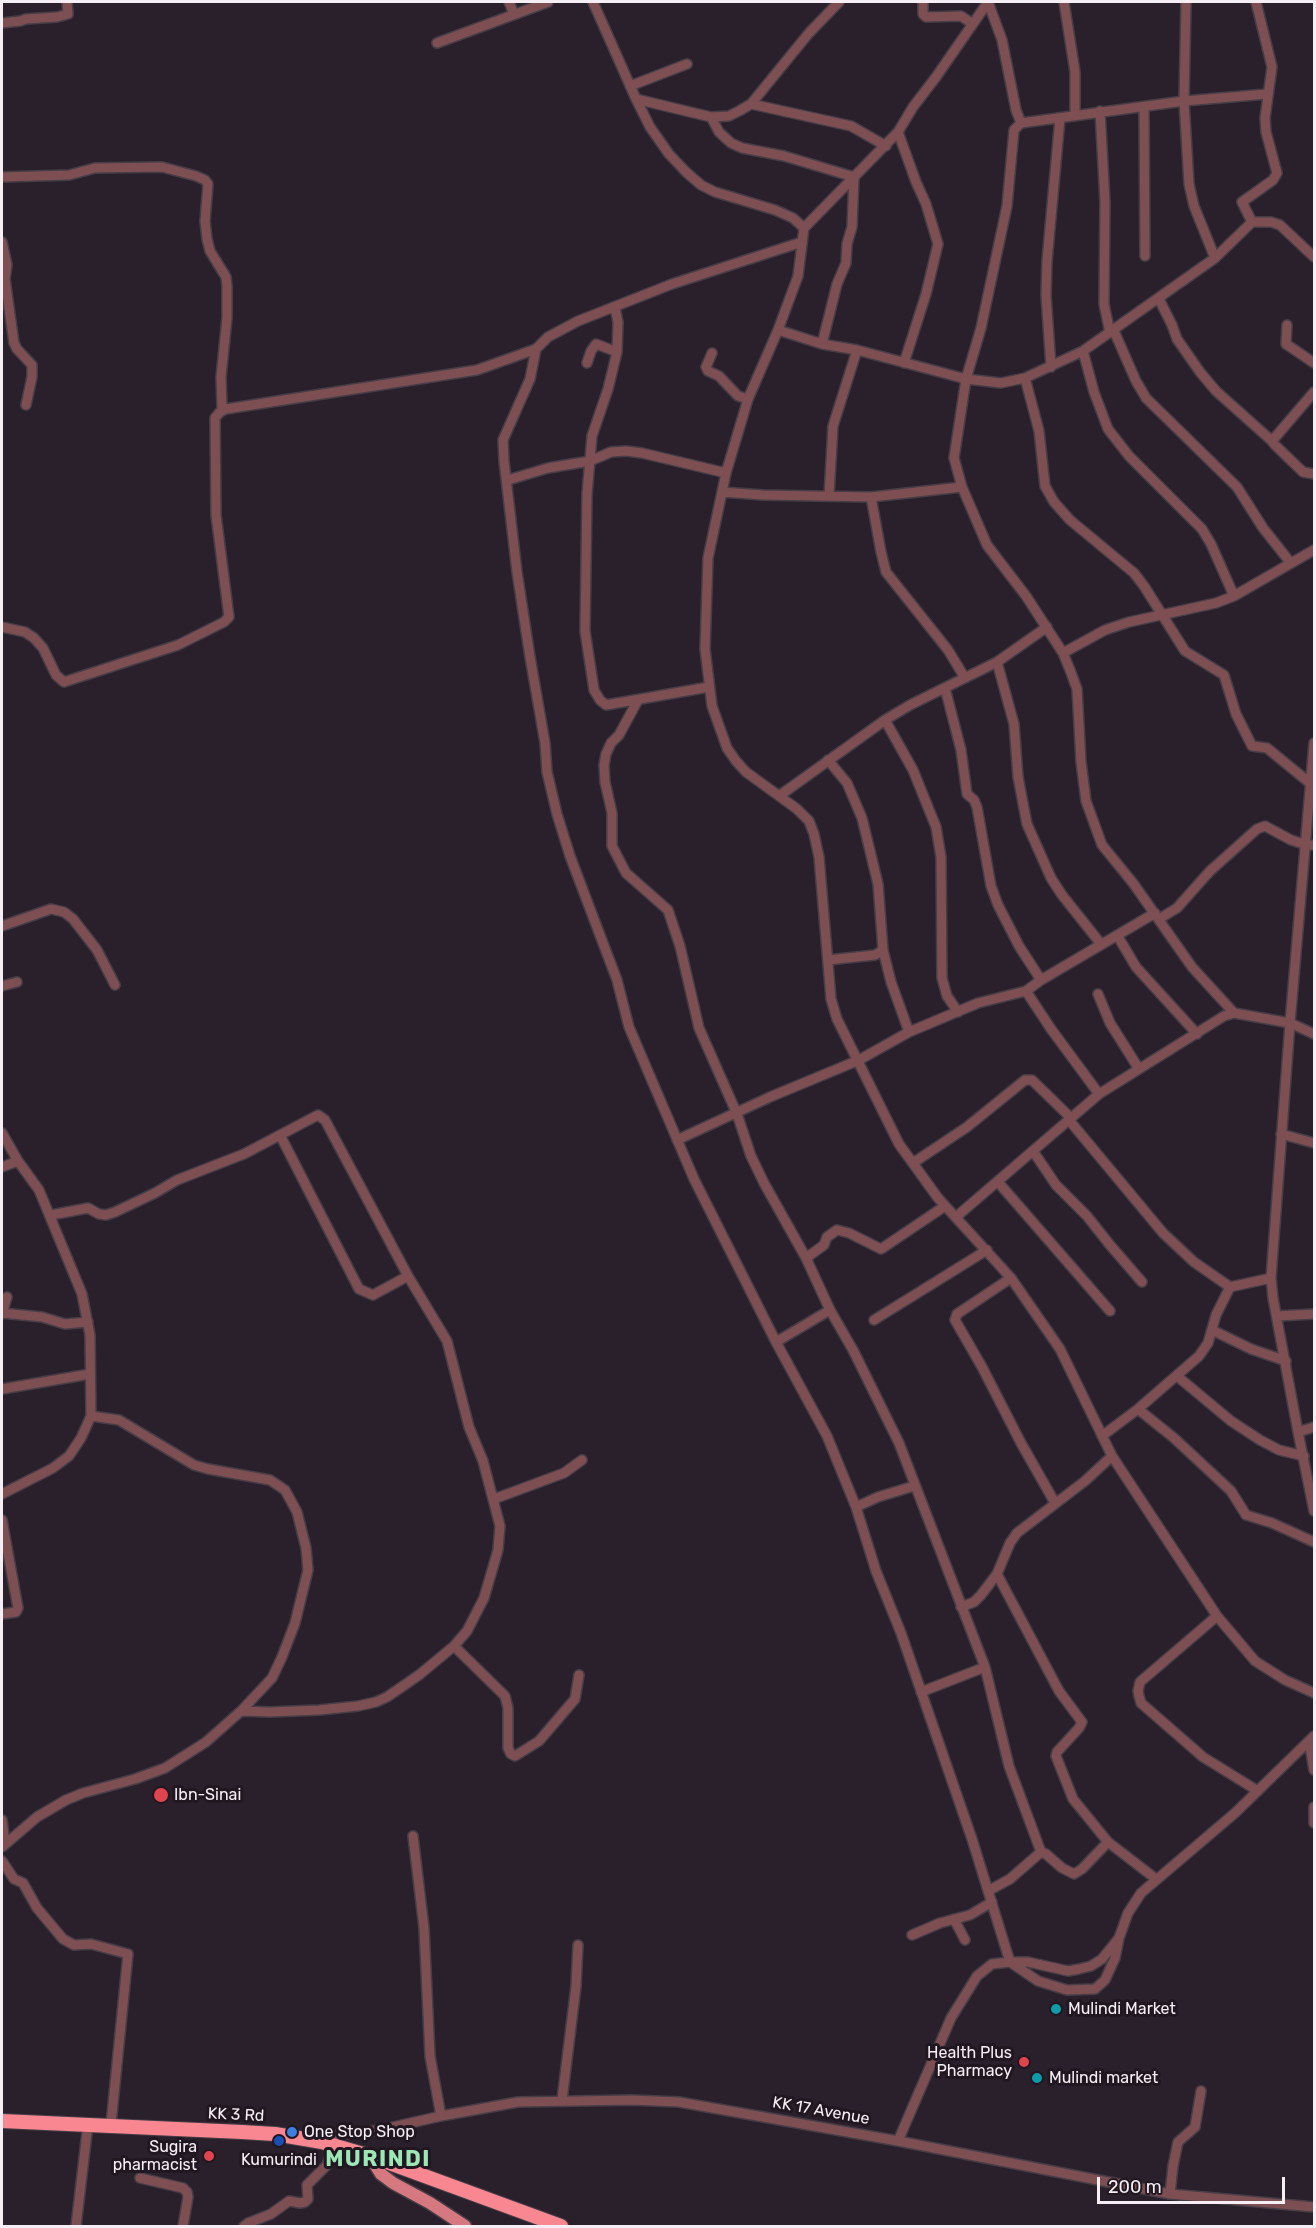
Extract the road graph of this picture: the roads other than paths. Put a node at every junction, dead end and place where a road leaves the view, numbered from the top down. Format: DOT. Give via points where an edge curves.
graph roads {
  1 [pos="67,2"];
  2 [pos="509,2"];
  3 [pos="548,2"];
  4 [pos="593,2"];
  5 [pos="839,2"];
  6 [pos="923,2"];
  7 [pos="988,2"];
  8 [pos="1064,2"];
  9 [pos="1186,2"];
  10 [pos="1256,2"];
  11 [pos="514,14"];
  12 [pos="2,23"];
  13 [pos="973,24"];
  14 [pos="437,43"];
  15 [pos="687,64"];
  16 [pos="630,86"];
  17 [pos="1267,94"];
  18 [pos="636,99"];
  19 [pos="1184,101"];
  20 [pos="751,104"];
  21 [pos="1144,108"];
  22 [pos="1100,111"];
  23 [pos="1075,116"];
  24 [pos="711,117"];
  25 [pos="1060,118"];
  26 [pos="1022,123"];
  27 [pos="898,132"];
  28 [pos="886,146"];
  29 [pos="2,177"];
  30 [pos="854,177"];
  31 [pos="1252,222"];
  32 [pos="804,228"];
  33 [pos="2,242"];
  34 [pos="802,242"];
  35 [pos="1145,256"];
  36 [pos="1314,256"];
  37 [pos="1215,258"];
  38 [pos="1159,299"];
  39 [pos="615,308"];
  40 [pos="1287,325"];
  41 [pos="778,330"];
  42 [pos="1112,332"];
  43 [pos="822,344"];
  44 [pos="536,349"];
  45 [pos="857,350"];
  46 [pos="1083,351"];
  47 [pos="617,352"];
  48 [pos="712,353"];
  49 [pos="587,363"];
  50 [pos="904,363"];
  51 [pos="1314,363"];
  52 [pos="1051,367"];
  53 [pos="1025,378"];
  54 [pos="966,379"];
  55 [pos="1314,392"];
  56 [pos="748,399"];
  57 [pos="26,405"];
  58 [pos="222,407"];
  59 [pos="1272,441"];
  60 [pos="590,461"];
  61 [pos="726,473"];
  62 [pos="1314,474"];
  63 [pos="507,480"];
  64 [pos="962,487"];
  65 [pos="722,492"];
  66 [pos="829,496"];
  67 [pos="871,497"];
  68 [pos="1314,550"];
  69 [pos="1290,562"];
  70 [pos="1234,596"];
  71 [pos="1162,616"];
  72 [pos="2,627"];
  73 [pos="1047,627"];
  74 [pos="1063,653"];
  75 [pos="997,662"];
  76 [pos="965,678"];
  77 [pos="709,687"];
  78 [pos="945,688"];
  79 [pos="638,700"];
  80 [pos="885,720"];
  81 [pos="1314,743"];
  82 [pos="828,760"];
  83 [pos="1311,784"];
  84 [pos="779,796"];
  85 [pos="1311,845"];
  86 [pos="1157,916"];
  87 [pos="2,926"];
  88 [pos="1117,935"];
  89 [pos="1101,944"];
  90 [pos="883,950"];
  91 [pos="828,960"];
  92 [pos="1041,980"];
  93 [pos="17,982"];
  94 [pos="115,985"];
  95 [pos="2,986"];
  96 [pos="1026,991"];
  97 [pos="1098,994"];
  98 [pos="958,1012"];
  99 [pos="1234,1013"];
  100 [pos="1290,1023"];
  101 [pos="909,1032"];
  102 [pos="1197,1034"];
  103 [pos="1314,1034"];
  104 [pos="859,1060"];
  105 [pos="1139,1069"];
  106 [pos="1099,1094"];
  107 [pos="737,1114"];
  108 [pos="1070,1119"];
  109 [pos="2,1133"];
  110 [pos="1281,1134"];
  111 [pos="280,1135"];
  112 [pos="677,1140"];
  113 [pos="1314,1143"];
  114 [pos="1034,1151"];
  115 [pos="18,1161"];
  116 [pos="912,1163"];
  117 [pos="2,1167"];
  118 [pos="998,1182"];
  119 [pos="945,1206"];
  120 [pos="51,1215"];
  121 [pos="956,1217"];
  122 [pos="987,1250"];
  123 [pos="806,1258"];
  124 [pos="408,1276"];
  125 [pos="1011,1278"];
  126 [pos="1271,1278"];
  127 [pos="1142,1282"];
  128 [pos="1230,1287"];
  129 [pos="7,1297"];
  130 [pos="830,1310"];
  131 [pos="1110,1311"];
  132 [pos="2,1313"];
  133 [pos="1314,1314"];
  134 [pos="1277,1316"];
  135 [pos="874,1320"];
  136 [pos="88,1322"];
  137 [pos="1212,1330"];
  138 [pos="776,1342"];
  139 [pos="1286,1361"];
  140 [pos="90,1374"];
  141 [pos="1177,1376"];
  142 [pos="2,1389"];
  143 [pos="1138,1409"];
  144 [pos="91,1416"];
  145 [pos="1314,1427"];
  146 [pos="1298,1432"];
  147 [pos="1102,1436"];
  148 [pos="1112,1456"];
  149 [pos="1304,1456"];
  150 [pos="582,1460"];
  151 [pos="914,1486"];
  152 [pos="2,1494"];
  153 [pos="494,1499"];
  154 [pos="1055,1503"];
  155 [pos="856,1507"];
  156 [pos="1314,1511"];
  157 [pos="2,1520"];
  158 [pos="1314,1542"];
  159 [pos="997,1574"];
  160 [pos="961,1607"];
  161 [pos="2,1614"];
  162 [pos="1217,1616"];
  163 [pos="454,1646"];
  164 [pos="985,1667"];
  165 [pos="579,1675"];
  166 [pos="921,1692"];
  167 [pos="1314,1693"];
  168 [pos="241,1711"];
  169 [pos="1312,1738"];
  170 [pos="1314,1770"];
  171 [pos="1258,1791"];
  172 [pos="1314,1807"];
  173 [pos="2,1820"];
  174 [pos="1314,1823"];
  175 [pos="413,1836"];
  176 [pos="1108,1842"];
  177 [pos="3,1845"];
  178 [pos="1041,1852"];
  179 [pos="2,1861"];
  180 [pos="1156,1879"];
  181 [pos="988,1891"];
  182 [pos="992,1902"];
  183 [pos="954,1919"];
  184 [pos="912,1935"];
  185 [pos="1119,1938"];
  186 [pos="966,1940"];
  187 [pos="578,1945"];
  188 [pos="1010,1962"];
  189 [pos="1201,2091"];
  190 [pos="562,2100"];
  191 [pos="441,2116"];
  192 [pos="2,2121"];
  193 [pos="88,2124"];
  194 [pos="111,2124"];
  195 [pos="898,2140"];
  196 [pos="328,2144"];
  197 [pos="370,2156"];
  198 [pos="140,2178"];
  199 [pos="1170,2194"];
  200 [pos="1314,2207"];
  201 [pos="76,2226"];
  202 [pos="183,2226"];
  203 [pos="244,2226"];
  204 [pos="465,2226"];
  205 [pos="561,2226"];
  1 -- 12 [label="street" via="68,14"];
  2 -- 11 [label="street"];
  3 -- 11 [label="street"];
  4 -- 16 [label="street"];
  5 -- 20 [label="street"];
  6 -- 13 [label="street" via="926,17 961,16"];
  7 -- 13 [label="street"];
  7 -- 26 [label="street" via="1002,40"];
  8 -- 23 [label="street" via="1074,72"];
  9 -- 19 [label="street"];
  10 -- 17 [label="street" via="1272,67"];
  11 -- 14 [label="street"];
  13 -- 27 [label="street"];
  15 -- 16 [label="street"];
  16 -- 18 [label="street"];
  17 -- 19 [label="street"];
  17 -- 31 [label="street" via="1266,132 1277,172 1273,180 1242,202"];
  18 -- 24 [label="street"];
  18 -- 32 [label="street" via="669,154 701,185 784,214"];
  19 -- 21 [label="street"];
  19 -- 37 [label="street" via="1189,184"];
  20 -- 24 [label="street" via="729,116"];
  20 -- 28 [label="street" via="851,126"];
  21 -- 22 [label="street"];
  21 -- 35 [label="street"];
  22 -- 23 [label="street"];
  22 -- 42 [label="street" via="1105,202 1104,304"];
  23 -- 25 [label="street"];
  24 -- 30 [label="street" via="719,132 742,148"];
  25 -- 26 [label="street"];
  25 -- 52 [label="street" via="1047,261"];
  26 -- 54 [label="street" via="1014,130 1006,206 981,328"];
  27 -- 28 [label="street"];
  27 -- 50 [label="street" via="938,244"];
  28 -- 30 [label="street"];
  29 -- 58 [label="street" via="69,175 95,168 162,167 205,180 207,239 226,277"];
  30 -- 32 [label="street"];
  30 -- 43 [label="street" via="846,263"];
  31 -- 36 [label="street" via="1280,225"];
  31 -- 37 [label="street"];
  32 -- 34 [label="street"];
  33 -- 57 [label="street" via="14,343 32,365"];
  34 -- 39 [label="street" via="672,284"];
  34 -- 41 [label="street" via="798,276"];
  37 -- 38 [label="street"];
  38 -- 42 [label="street"];
  38 -- 59 [label="street" via="1177,339 1200,372"];
  39 -- 44 [label="street" via="578,321 548,337"];
  39 -- 47 [label="street"];
  40 -- 51 [label="street" via="1286,344"];
  41 -- 43 [label="street"];
  41 -- 56 [label="street"];
  42 -- 46 [label="street"];
  42 -- 69 [label="street" via="1146,398 1237,487"];
  43 -- 45 [label="street"];
  44 -- 63 [label="street" via="530,379 503,441"];
  44 -- 72 [label="street" via="477,370 220,412 215,418 216,515 229,617 206,632 64,682 34,638"];
  45 -- 50 [label="street"];
  45 -- 66 [label="street" via="831,434"];
  46 -- 52 [label="street"];
  46 -- 70 [label="street" via="1108,429 1129,456 1202,529"];
  47 -- 49 [label="street" via="596,344"];
  47 -- 60 [label="street" via="592,436"];
  48 -- 56 [label="street" via="708,371 719,376 738,396"];
  50 -- 54 [label="street"];
  52 -- 53 [label="street"];
  53 -- 54 [label="street" via="1001,383"];
  53 -- 71 [label="street" via="1049,494 1070,520 1134,573"];
  54 -- 64 [label="street" via="954,452"];
  55 -- 59 [label="street"];
  56 -- 61 [label="street"];
  59 -- 62 [label="street" via="1304,472"];
  60 -- 61 [label="street" via="611,452 626,451"];
  60 -- 63 [label="street"];
  60 -- 79 [label="street" via="585,630 594,690 606,705"];
  61 -- 65 [label="street"];
  63 -- 112 [label="street" via="517,572 547,772 557,814 617,980 629,1026"];
  64 -- 67 [label="street"];
  64 -- 73 [label="street" via="987,545"];
  65 -- 66 [label="street"];
  65 -- 77 [label="street" via="708,558 705,649"];
  66 -- 67 [label="street"];
  67 -- 76 [label="street" via="886,572 948,650"];
  68 -- 69 [label="street"];
  69 -- 70 [label="street"];
  70 -- 71 [label="street"];
  71 -- 74 [label="street" via="1105,630"];
  71 -- 83 [label="street" via="1185,651 1224,675 1236,714 1252,746 1267,748"];
  73 -- 74 [label="street"];
  73 -- 75 [label="street"];
  74 -- 86 [label="street" via="1077,689 1081,762 1091,817 1102,845"];
  75 -- 76 [label="street"];
  75 -- 89 [label="street" via="1014,724 1027,824 1051,878"];
  76 -- 78 [label="street"];
  77 -- 79 [label="street"];
  77 -- 84 [label="street" via="727,748 746,772"];
  78 -- 80 [label="street"];
  78 -- 92 [label="street" via="961,750 967,794 977,807 991,886 1019,946"];
  79 -- 107 [label="street" via="611,743 604,765 612,813 612,846 626,873 668,910 699,1028"];
  80 -- 82 [label="street"];
  80 -- 98 [label="street" via="913,770 936,827 941,857 942,978 947,996"];
  81 -- 83 [label="street"];
  82 -- 84 [label="street"];
  82 -- 90 [label="street" via="847,783 862,818 878,884"];
  83 -- 85 [label="street"];
  84 -- 91 [label="street" via="809,821 814,834"];
  85 -- 86 [label="street" via="1291,840 1265,826 1257,829 1210,871 1177,908"];
  85 -- 100 [label="street"];
  86 -- 88 [label="street"];
  86 -- 99 [label="street" via="1192,967"];
  87 -- 94 [label="street" via="51,909 64,912 97,950"];
  88 -- 89 [label="street"];
  88 -- 102 [label="street" via="1136,967"];
  89 -- 92 [label="street"];
  90 -- 91 [label="street" via="874,955"];
  90 -- 101 [label="street"];
  91 -- 104 [label="street" via="837,1019"];
  92 -- 96 [label="street"];
  93 -- 95 [label="street"];
  96 -- 98 [label="street" via="991,998"];
  96 -- 106 [label="street"];
  97 -- 105 [label="street" via="1110,1023"];
  98 -- 101 [label="street"];
  99 -- 100 [label="street"];
  99 -- 102 [label="street"];
  100 -- 103 [label="street"];
  100 -- 110 [label="street"];
  101 -- 104 [label="street"];
  102 -- 105 [label="street"];
  104 -- 107 [label="street"];
  104 -- 116 [label="street"];
  105 -- 106 [label="street"];
  106 -- 108 [label="street"];
  107 -- 112 [label="street"];
  107 -- 123 [label="street" via="758,1172"];
  108 -- 114 [label="street"];
  108 -- 116 [label="street" via="1032,1080 1025,1080 967,1127"];
  108 -- 128 [label="street" via="1163,1233 1194,1262"];
  109 -- 115 [label="street"];
  110 -- 113 [label="street"];
  110 -- 126 [label="street"];
  111 -- 120 [label="street" via="106,1215 88,1208"];
  111 -- 124 [label="street" via="359,1289 373,1295"];
  111 -- 124 [label="street" via="318,1115 323,1117"];
  112 -- 138 [label="street"];
  114 -- 118 [label="street"];
  114 -- 127 [label="street" via="1056,1185"];
  115 -- 117 [label="street"];
  115 -- 120 [label="street"];
  116 -- 119 [label="street"];
  118 -- 121 [label="street"];
  118 -- 131 [label="street"];
  119 -- 121 [label="street"];
  119 -- 123 [label="street" via="881,1249 837,1230"];
  120 -- 136 [label="street" via="82,1294"];
  121 -- 122 [label="street"];
  122 -- 125 [label="street"];
  122 -- 135 [label="street"];
  123 -- 130 [label="street"];
  124 -- 153 [label="street" via="447,1341 469,1427"];
  125 -- 147 [label="street" via="1060,1349"];
  125 -- 154 [label="street" via="957,1314 955,1320"];
  126 -- 128 [label="street"];
  126 -- 134 [label="street"];
  128 -- 137 [label="street"];
  129 -- 132 [label="street"];
  130 -- 138 [label="street"];
  130 -- 151 [label="street" via="854,1350"];
  132 -- 136 [label="street" via="65,1324"];
  133 -- 134 [label="street"];
  134 -- 139 [label="street"];
  136 -- 140 [label="street"];
  137 -- 139 [label="street"];
  137 -- 141 [label="street" via="1204,1350"];
  138 -- 155 [label="street" via="827,1436"];
  139 -- 146 [label="street"];
  140 -- 142 [label="street"];
  140 -- 144 [label="street"];
  141 -- 143 [label="street"];
  141 -- 149 [label="street" via="1260,1440"];
  143 -- 147 [label="street"];
  143 -- 158 [label="street" via="1231,1491 1246,1515"];
  144 -- 152 [label="street" via="69,1456"];
  144 -- 168 [label="street" via="119,1420 194,1465 270,1480 291,1498 306,1548 308,1570 295,1623 277,1668"];
  145 -- 146 [label="street"];
  146 -- 149 [label="street"];
  147 -- 148 [label="street"];
  148 -- 154 [label="street"];
  148 -- 162 [label="street"];
  149 -- 156 [label="street"];
  150 -- 153 [label="street" via="564,1473"];
  151 -- 155 [label="street"];
  151 -- 160 [label="street"];
  153 -- 163 [label="street" via="500,1526 498,1550 484,1598"];
  154 -- 159 [label="street" via="1017,1533"];
  155 -- 166 [label="street"];
  157 -- 161 [label="street" via="18,1608 16,1612"];
  159 -- 160 [label="street" via="974,1602"];
  159 -- 176 [label="street" via="1059,1690 1082,1722 1056,1756 1073,1799"];
  160 -- 164 [label="street"];
  162 -- 167 [label="street" via="1255,1661"];
  162 -- 171 [label="street" via="1140,1682 1137,1691 1141,1703 1203,1756"];
  163 -- 165 [label="street" via="505,1696 508,1748 515,1756 539,1741 575,1699"];
  163 -- 168 [label="street" via="419,1675 375,1702 319,1710"];
  164 -- 166 [label="street"];
  164 -- 178 [label="street" via="1009,1766"];
  166 -- 181 [label="street"];
  168 -- 177 [label="street" via="206,1742 165,1768 66,1800 37,1817"];
  169 -- 170 [label="street"];
  169 -- 171 [label="street"];
  171 -- 180 [label="street"];
  172 -- 174 [label="street"];
  173 -- 177 [label="street"];
  175 -- 191 [label="street" via="424,1928 430,2056"];
  176 -- 178 [label="street" via="1074,1874"];
  176 -- 180 [label="street"];
  178 -- 181 [label="street" via="1010,1880"];
  179 -- 194 [label="street" via="14,1879 23,1883 63,1940 128,1954"];
  180 -- 185 [label="street" via="1128,1913"];
  181 -- 182 [label="street"];
  182 -- 183 [label="street"];
  182 -- 188 [label="street"];
  183 -- 184 [label="street"];
  183 -- 186 [label="street"];
  185 -- 188 [label="street" via="1102,1959 1079,1969 1068,1971"];
  185 -- 188 [label="street" via="1105,1980 1095,1989 1067,1990 1038,1981"];
  187 -- 190 [label="street"];
  188 -- 195 [label="street" via="992,1965 977,1976 951,2018"];
  189 -- 199 [label="street" via="1195,2127 1178,2142"];
  190 -- 191 [label="street, KK 17 Avenue" via="518,2102"];
  190 -- 195 [label="street, KK 17 Avenue" via="679,2102"];
  191 -- 196 [label="street, KK 17 Avenue" via="336,2135"];
  192 -- 193 [label="highway, KK 3 Rd"];
  193 -- 194 [label="highway, KK 3 Rd"];
  193 -- 201 [label="street"];
  194 -- 196 [label="highway, KK 3 Rd" via="275,2134"];
  195 -- 199 [label="street, KK 17 Avenue"];
  196 -- 197 [label="highway, KK 3 Rd"];
  196 -- 203 [label="street" via="327,2165 307,2185 305,2202 289,2201"];
  197 -- 204 [label="main road" via="381,2174 393,2183"];
  197 -- 205 [label="highway, KK 3 Rd"];
  198 -- 202 [label="street" via="187,2192"];
  199 -- 200 [label="street, KK 17 Avenue"];
}
